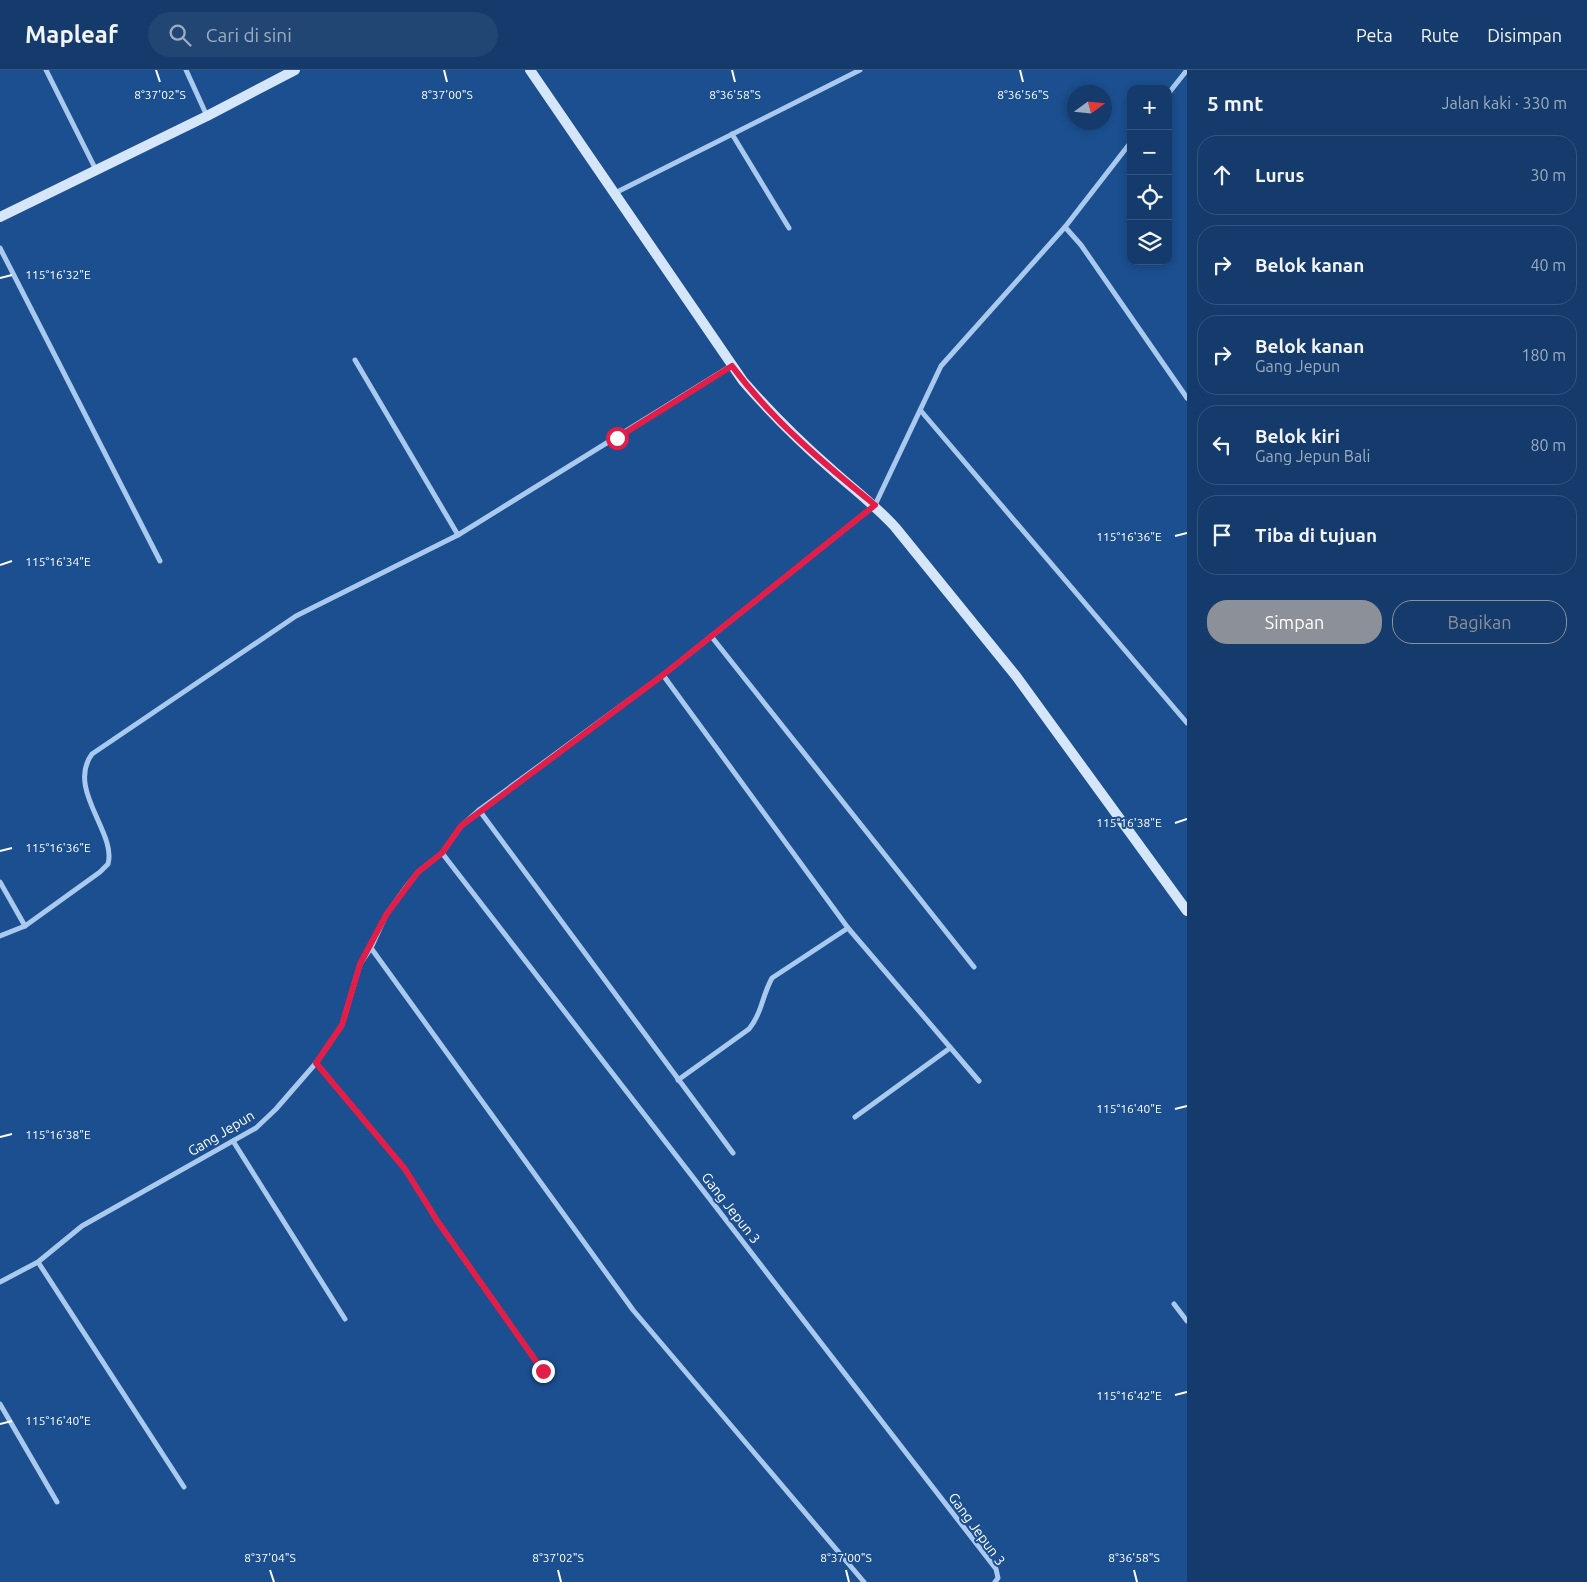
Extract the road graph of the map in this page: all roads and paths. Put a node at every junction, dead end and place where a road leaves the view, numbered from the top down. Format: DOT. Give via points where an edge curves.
graph roads {
  1 [pos="46,70"];
  2 [pos="186,70"];
  3 [pos="295,70"];
  4 [pos="530,70"];
  5 [pos="860,70"];
  6 [pos="1187,70"];
  7 [pos="1172,89"];
  8 [pos="207,116"];
  9 [pos="732,134"];
  10 [pos="1127,147"];
  11 [pos="97,170"];
  12 [pos="614,193"];
  13 [pos="0,218"];
  14 [pos="1065,227"];
  15 [pos="789,228"];
  16 [pos="0,248"];
  17 [pos="355,360"];
  18 [pos="732,366"];
  19 [pos="1187,398"];
  20 [pos="921,411"];
  21 [pos="875,505"];
  22 [pos="458,535"];
  23 [pos="160,561"];
  24 [pos="711,636"];
  25 [pos="663,675"];
  26 [pos="1187,722"];
  27 [pos="479,810"];
  28 [pos="442,853"];
  29 [pos="0,882"];
  30 [pos="1187,911"];
  31 [pos="25,926"];
  32 [pos="848,928"];
  33 [pos="0,936"];
  34 [pos="371,948"];
  35 [pos="974,967"];
  36 [pos="950,1048"];
  37 [pos="316,1063"];
  38 [pos="678,1080"];
  39 [pos="979,1081"];
  40 [pos="854,1117"];
  41 [pos="233,1141"];
  42 [pos="733,1153"];
  43 [pos="38,1262"];
  44 [pos="0,1282"];
  45 [pos="1174,1304"];
  46 [pos="345,1318"];
  47 [pos="1187,1321"];
  48 [pos="543,1371"];
  49 [pos="0,1404"];
  50 [pos="184,1487"];
  51 [pos="58,1502"];
  52 [pos="996,1580"];
  53 [pos="864,1582"];
  1 -- 11 [label="street"];
  2 -- 8 [label="street"];
  3 -- 8 [label="street"];
  4 -- 12 [label="street"];
  5 -- 9 [label="street"];
  6 -- 7 [label="street"];
  8 -- 11 [label="street"];
  9 -- 12 [label="street"];
  9 -- 15 [label="street"];
  10 -- 14 [label="street"];
  11 -- 13 [label="street"];
  12 -- 18 [label="street"];
  14 -- 19 [label="street" via="1081,245"];
  14 -- 20 [label="street" via="941,366"];
  16 -- 23 [label="street"];
  17 -- 22 [label="street"];
  18 -- 21 [label="street" via="773,415"];
  18 -- 22 [label="street"];
  20 -- 21 [label="street"];
  20 -- 26 [label="street"];
  21 -- 24 [label="street, Gang Jepun"];
  21 -- 30 [label="street" via="1016,676"];
  22 -- 31 [label="street" via="296,616 92,754 86,762 85,783 109,850 108,864"];
  24 -- 25 [label="street, Gang Jepun"];
  24 -- 35 [label="street"];
  25 -- 27 [label="street, Gang Jepun"];
  25 -- 32 [label="street"];
  27 -- 28 [label="street, Gang Jepun" via="461,826"];
  27 -- 38 [label="street"];
  28 -- 34 [label="street, Gang Jepun" via="418,872 406,887 386,915"];
  28 -- 52 [label="street, Gang Jepun 3" via="996,1569"];
  29 -- 31 [label="street"];
  31 -- 33 [label="street"];
  32 -- 36 [label="street"];
  32 -- 38 [label="street" via="772,978 757,1019 749,1029"];
  34 -- 37 [label="street, Gang Jepun" via="360,964 342,1025"];
  34 -- 53 [label="street" via="633,1310"];
  36 -- 39 [label="street"];
  36 -- 40 [label="street"];
  37 -- 41 [label="street, Gang Jepun" via="256,1128"];
  37 -- 48 [label="street" via="405,1169 438,1222"];
  38 -- 42 [label="street"];
  41 -- 43 [label="street, Gang Jepun" via="82,1226"];
  41 -- 46 [label="street"];
  43 -- 44 [label="street, Gang Jepun"];
  43 -- 50 [label="street"];
  45 -- 47 [label="street"];
  49 -- 51 [label="street"];
}
